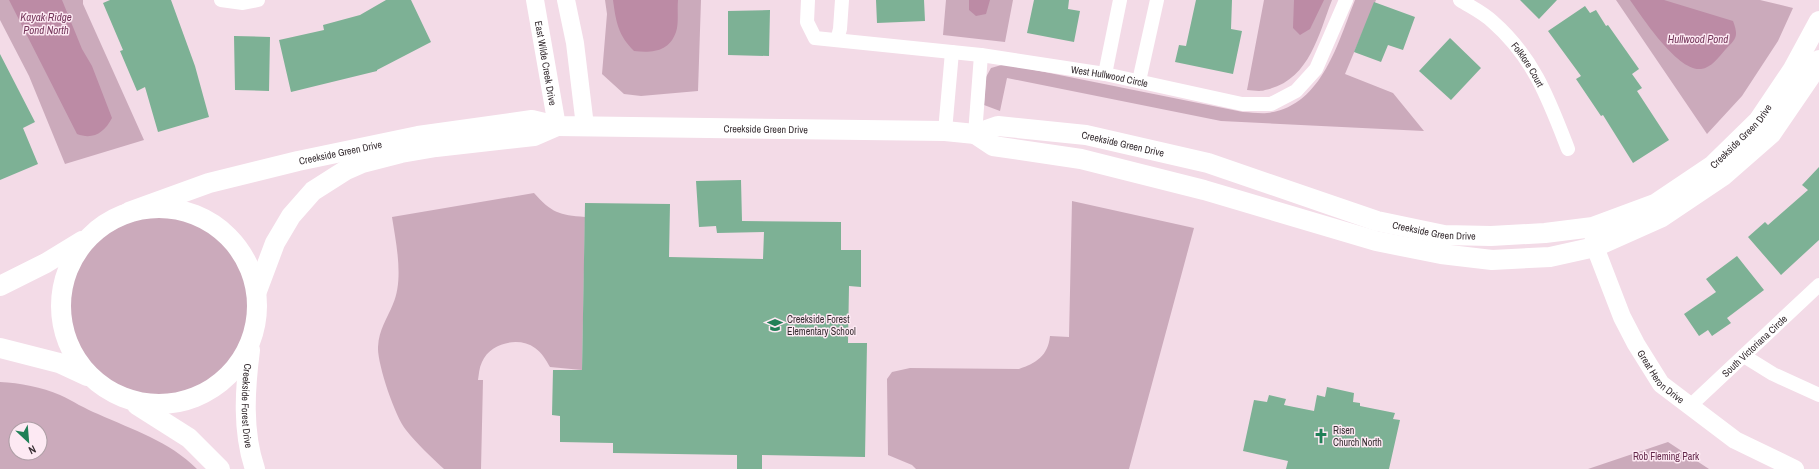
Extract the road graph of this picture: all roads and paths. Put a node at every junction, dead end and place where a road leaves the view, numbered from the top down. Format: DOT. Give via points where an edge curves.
graph roads {
  1 [pos="221,0"];
  2 [pos="258,0"];
  3 [pos="535,0"];
  4 [pos="566,0"];
  5 [pos="808,0"];
  6 [pos="842,0"];
  7 [pos="1120,0"];
  8 [pos="1157,0"];
  9 [pos="1346,0"];
  10 [pos="1460,0"];
  11 [pos="1819,22"];
  12 [pos="837,40"];
  13 [pos="952,52"];
  14 [pos="981,55"];
  15 [pos="1819,60"];
  16 [pos="1105,74"];
  17 [pos="1139,81"];
  18 [pos="557,126"];
  19 [pos="585,126"];
  20 [pos="945,131"];
  21 [pos="975,134"];
  22 [pos="1568,149"];
  23 [pos="129,212"];
  24 [pos="1594,237"];
  25 [pos="87,238"];
  26 [pos="0,286"];
  27 [pos="1819,286"];
  28 [pos="257,291"];
  29 [pos="251,343"];
  30 [pos="0,348"];
  31 [pos="1744,356"];
  32 [pos="91,378"];
  33 [pos="1819,395"];
  34 [pos="123,398"];
  35 [pos="1690,406"];
  36 [pos="220,469"];
  37 [pos="255,469"];
  38 [pos="1795,469"];
  1 -- 2 [label="street" via="243,3"];
  3 -- 18 [label="street, East Wilde Creek Drive"];
  4 -- 19 [label="street" via="575,43"];
  5 -- 12 [label="street, West Hullwood Circle" via="807,22 815,38"];
  6 -- 12 [label="street"];
  7 -- 16 [label="street"];
  8 -- 17 [label="street"];
  9 -- 17 [label="street, West Hullwood Circle" via="1316,69 1296,91 1271,104 1242,104"];
  10 -- 22 [label="street, Folklore Court" via="1493,21 1525,56 1548,97"];
  11 -- 24 [label="main road, Creekside Green Drive" via="1793,69 1758,121 1713,165 1655,204"];
  12 -- 13 [label="street, West Hullwood Circle"];
  13 -- 14 [label="street, West Hullwood Circle"];
  13 -- 20 [label="street"];
  14 -- 16 [label="street, West Hullwood Circle"];
  14 -- 21 [label="street"];
  15 -- 24 [label="main road, Creekside Green Drive" via="1770,134 1723,176 1662,216"];
  16 -- 17 [label="street, West Hullwood Circle"];
  18 -- 19 [label="main road, Creekside Green Drive"];
  18 -- 23 [label="main road, Creekside Green Drive" via="532,120 407,138 210,183"];
  18 -- 28 [label="main road, Creekside Green Drive" via="534,136 401,153 346,170 313,191 291,216 275,243"];
  19 -- 20 [label="main road, Creekside Green Drive"];
  20 -- 21 [label="main road, Creekside Green Drive"];
  21 -- 24 [label="main road, Creekside Green Drive" via="998,126 1086,135 1208,163 1377,222 1444,235 1545,233"];
  21 -- 24 [label="main road, Creekside Green Drive" via="993,146 1081,158 1204,190 1376,241 1441,254 1492,260 1550,256"];
  23 -- 25 [label="main road" via="109,221"];
  23 -- 28 [label="main road" via="145,208 173,208 200,216 212,223 224,231 242,252 254,277"];
  24 -- 35 [label="street, Great Heron Drive" via="1612,293 1636,344 1661,384"];
  25 -- 26 [label="main road" via="46,263"];
  25 -- 32 [label="main road" via="67,272 61,300 61,318 71,350"];
  27 -- 31 [label="street, South Victoriana Circle"];
  28 -- 29 [label="main road" via="257,318"];
  29 -- 34 [label="main road" via="233,371 220,383 196,397 158,404"];
  29 -- 37 [label="main road, Creekside Forest Drive" via="246,407 248,438"];
  30 -- 32 [label="main road" via="59,363"];
  31 -- 33 [label="street" via="1773,374"];
  31 -- 35 [label="street, South Victoriana Circle"];
  32 -- 34 [label="main road"];
  34 -- 36 [label="main road" via="189,438"];
  35 -- 38 [label="street, Great Heron Drive" via="1735,440"];
}
